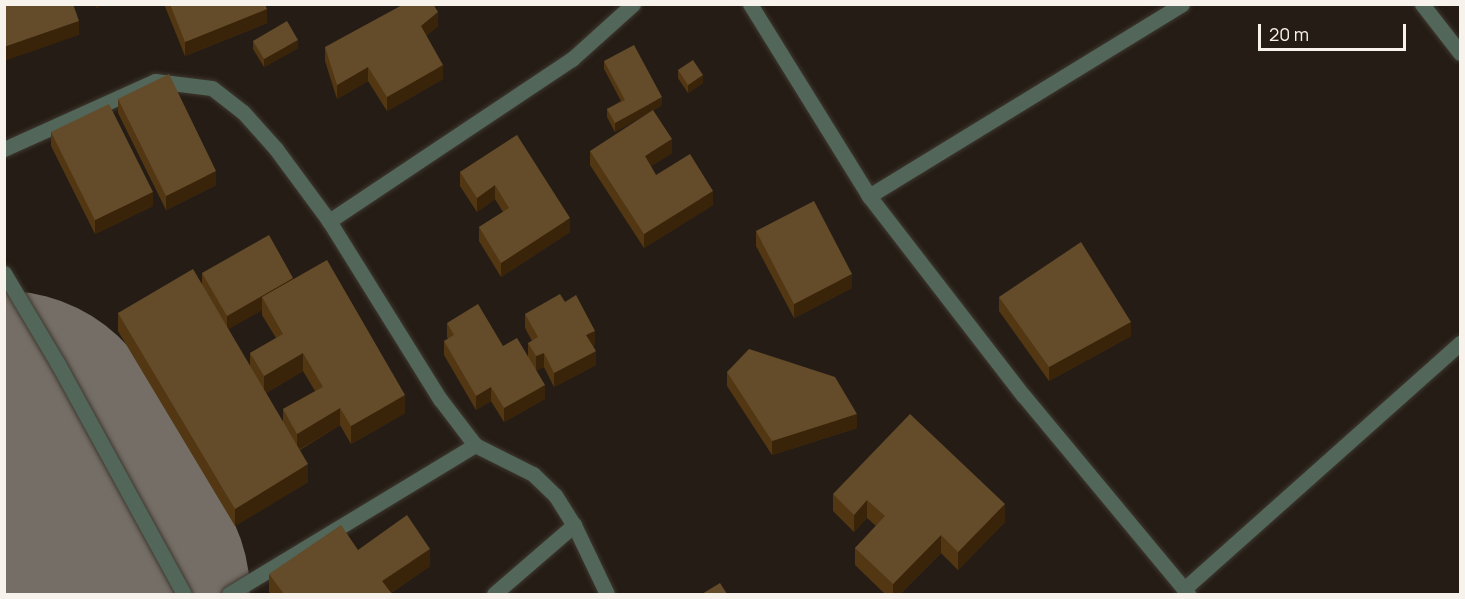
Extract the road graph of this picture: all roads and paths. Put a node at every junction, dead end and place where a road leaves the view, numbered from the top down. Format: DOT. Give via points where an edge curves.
graph roads {
  1 [pos="633,4"];
  2 [pos="750,4"];
  3 [pos="1182,4"];
  4 [pos="1422,4"];
  5 [pos="1461,53"];
  6 [pos="4,149"];
  7 [pos="869,196"];
  8 [pos="329,221"];
  9 [pos="4,273"];
  10 [pos="1461,343"];
  11 [pos="475,445"];
  12 [pos="574,525"];
  13 [pos="1186,592"];
  14 [pos="184,594"];
  15 [pos="229,594"];
  16 [pos="494,594"];
  17 [pos="607,594"];
  1 -- 8 [label="street" via="572,59"];
  2 -- 7 [label="street"];
  3 -- 7 [label="street"];
  4 -- 5 [label="street"];
  6 -- 8 [label="street" via="155,81 212,88 243,111 270,141"];
  7 -- 13 [label="street" via="1023,395"];
  8 -- 11 [label="street" via="440,399"];
  9 -- 14 [label="street"];
  10 -- 13 [label="street"];
  11 -- 12 [label="street" via="533,474 555,495"];
  11 -- 15 [label="street"];
  12 -- 16 [label="street"];
  12 -- 17 [label="street"];
}
